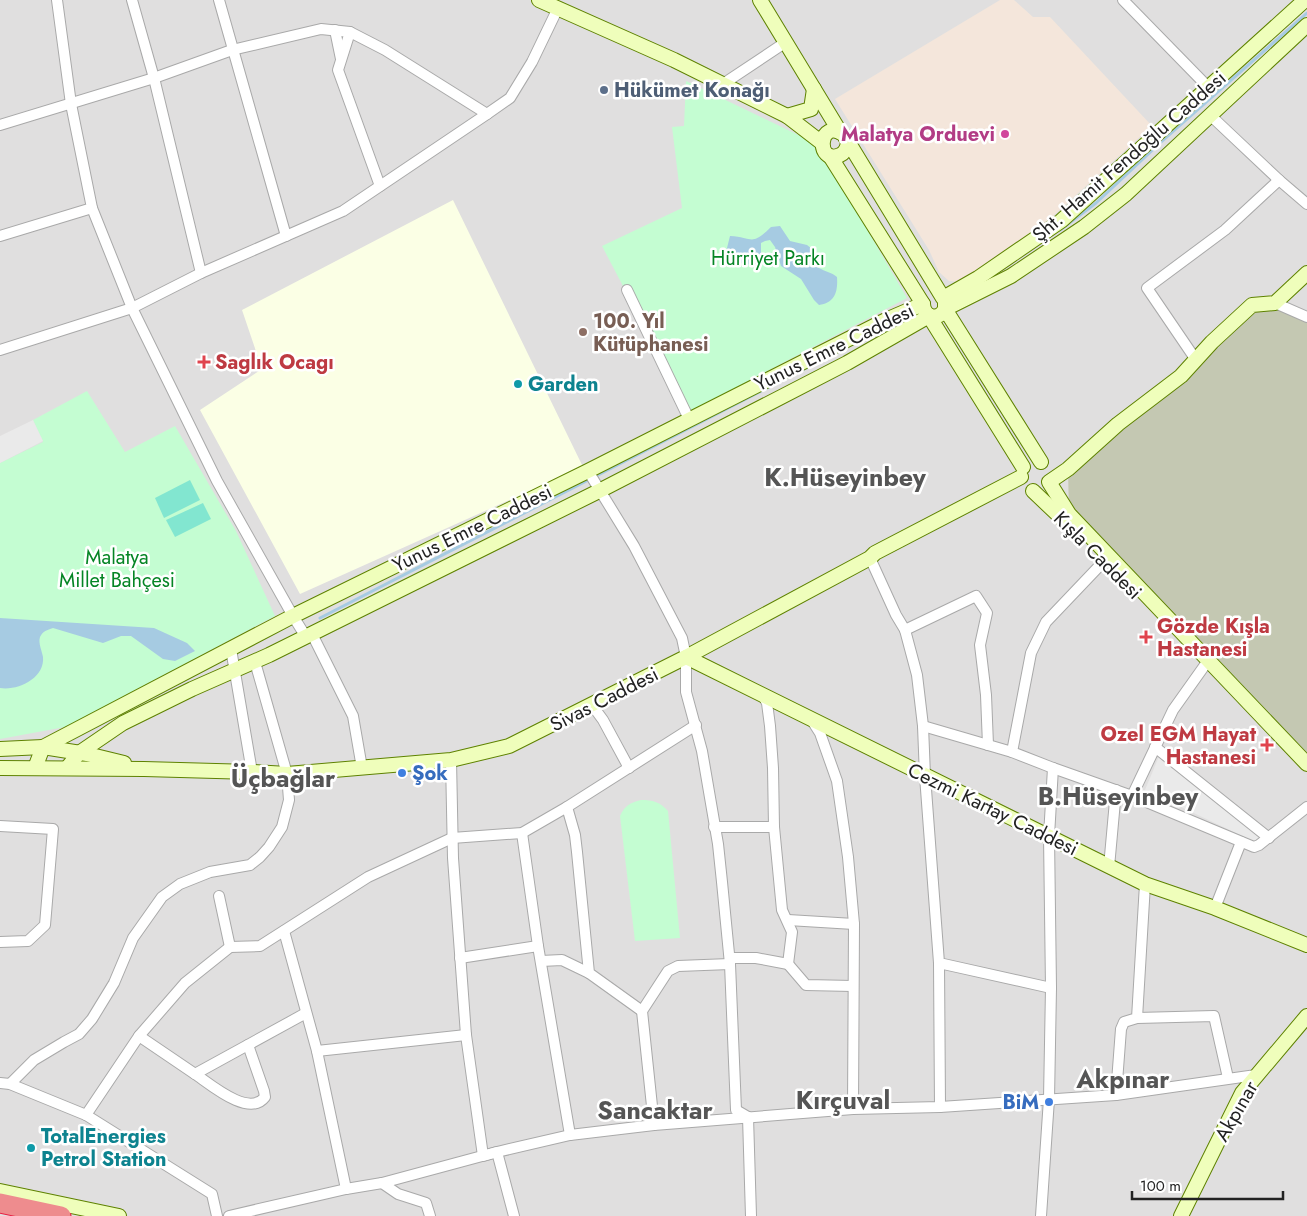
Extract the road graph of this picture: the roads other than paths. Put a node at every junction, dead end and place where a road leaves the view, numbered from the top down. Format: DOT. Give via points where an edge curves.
graph roads {
  1 [pos="57,0"];
  2 [pos="132,0"];
  3 [pos="219,0"];
  4 [pos="539,0"];
  5 [pos="760,0"];
  6 [pos="1305,0"];
  7 [pos="1125,1"];
  8 [pos="558,8"];
  9 [pos="1307,25"];
  10 [pos="335,30"];
  11 [pos="350,32"];
  12 [pos="786,42"];
  13 [pos="232,50"];
  14 [pos="341,59"];
  15 [pos="154,78"];
  16 [pos="723,84"];
  17 [pos="1209,88"];
  18 [pos="814,90"];
  19 [pos="71,104"];
  20 [pos="487,114"];
  21 [pos="1210,115"];
  22 [pos="786,116"];
  23 [pos="0,125"];
  24 [pos="844,137"];
  25 [pos="822,143"];
  26 [pos="830,156"];
  27 [pos="1279,180"];
  28 [pos="380,186"];
  29 [pos="1307,204"];
  30 [pos="92,208"];
  31 [pos="0,236"];
  32 [pos="286,236"];
  33 [pos="202,273"];
  34 [pos="1307,273"];
  35 [pos="626,290"];
  36 [pos="944,303"];
  37 [pos="1275,304"];
  38 [pos="132,308"];
  39 [pos="926,310"];
  40 [pos="1307,317"];
  41 [pos="0,350"];
  42 [pos="1196,360"];
  43 [pos="689,419"];
  44 [pos="1041,462"];
  45 [pos="1068,469"];
  46 [pos="588,471"];
  47 [pos="1022,472"];
  48 [pos="1049,482"];
  49 [pos="600,488"];
  50 [pos="1033,490"];
  51 [pos="1069,514"];
  52 [pos="870,558"];
  53 [pos="1106,559"];
  54 [pos="293,616"];
  55 [pos="905,630"];
  56 [pos="309,635"];
  57 [pos="232,649"];
  58 [pos="686,657"];
  59 [pos="254,662"];
  60 [pos="1205,665"];
  61 [pos="235,670"];
  62 [pos="762,694"];
  63 [pos="592,704"];
  64 [pos="810,717"];
  65 [pos="696,725"];
  66 [pos="923,726"];
  67 [pos="988,745"];
  68 [pos="43,747"];
  69 [pos="1156,747"];
  70 [pos="0,749"];
  71 [pos="1012,752"];
  72 [pos="79,753"];
  73 [pos="451,760"];
  74 [pos="1307,764"];
  75 [pos="0,768"];
  76 [pos="35,768"];
  77 [pos="67,768"];
  78 [pos="144,768"];
  79 [pos="362,768"];
  80 [pos="629,768"];
  81 [pos="1053,768"];
  82 [pos="252,772"];
  83 [pos="1307,772"];
  84 [pos="288,774"];
  85 [pos="925,776"];
  86 [pos="1116,790"];
  87 [pos="1132,796"];
  88 [pos="567,806"];
  89 [pos="1307,807"];
  90 [pos="0,826"];
  91 [pos="714,827"];
  92 [pos="774,827"];
  93 [pos="522,833"];
  94 [pos="1049,836"];
  95 [pos="452,838"];
  96 [pos="1269,838"];
  97 [pos="1241,842"];
  98 [pos="1109,867"];
  99 [pos="1145,884"];
  100 [pos="218,896"];
  101 [pos="1214,908"];
  102 [pos="788,920"];
  103 [pos="854,924"];
  104 [pos="284,931"];
  105 [pos="0,942"];
  106 [pos="1307,944"];
  107 [pos="538,946"];
  108 [pos="230,947"];
  109 [pos="460,958"];
  110 [pos="541,961"];
  111 [pos="730,961"];
  112 [pos="939,963"];
  113 [pos="788,964"];
  114 [pos="589,974"];
  115 [pos="853,986"];
  116 [pos="1051,988"];
  117 [pos="642,1011"];
  118 [pos="306,1014"];
  119 [pos="1137,1018"];
  120 [pos="1306,1018"];
  121 [pos="466,1035"];
  122 [pos="139,1036"];
  123 [pos="248,1045"];
  124 [pos="317,1051"];
  125 [pos="195,1074"];
  126 [pos="1256,1075"];
  127 [pos="1228,1078"];
  128 [pos="5,1083"];
  129 [pos="1116,1095"];
  130 [pos="1049,1099"];
  131 [pos="940,1106"];
  132 [pos="854,1109"];
  133 [pos="86,1115"];
  134 [pos="748,1117"];
  135 [pos="654,1125"];
  136 [pos="570,1135"];
  137 [pos="497,1152"];
  138 [pos="382,1183"];
  139 [pos="346,1189"];
  140 [pos="0,1191"];
  141 [pos="0,1203"];
  142 [pos="61,1216"];
  143 [pos="119,1216"];
  144 [pos="217,1216"];
  145 [pos="229,1216"];
  146 [pos="430,1216"];
  147 [pos="514,1216"];
  148 [pos="751,1216"];
  149 [pos="1041,1216"];
  150 [pos="1181,1216"];
  1 -- 19 [label="street"];
  2 -- 15 [label="street"];
  3 -- 13 [label="street"];
  4 -- 8 [label="main road"];
  5 -- 12 [label="main road"];
  6 -- 17 [label="main road, Şht. Hamit Fendoğlu Caddesi"];
  7 -- 17 [label="street"];
  8 -- 16 [label="main road"];
  8 -- 20 [label="street" via="510,98"];
  9 -- 21 [label="main road, Şht. Hamit Fendoğlu Caddesi"];
  10 -- 11 [label="street"];
  10 -- 13 [label="street" via="321,29"];
  10 -- 14 [label="street"];
  11 -- 14 [label="street"];
  11 -- 20 [label="street" via="385,50"];
  12 -- 16 [label="street"];
  12 -- 18 [label="main road"];
  13 -- 15 [label="street"];
  13 -- 32 [label="street"];
  14 -- 28 [label="street" via="338,70"];
  15 -- 19 [label="street"];
  15 -- 33 [label="street"];
  16 -- 22 [label="main road"];
  17 -- 36 [label="main road, Şht. Hamit Fendoğlu Caddesi" via="1061,221"];
  18 -- 22 [label="main road" via="811,108"];
  18 -- 24 [label="main road"];
  19 -- 23 [label="street"];
  19 -- 30 [label="street"];
  20 -- 28 [label="street"];
  21 -- 27 [label="street"];
  21 -- 36 [label="main road, Şht. Hamit Fendoğlu Caddesi" via="1092,222 1011,276"];
  22 -- 25 [label="main road"];
  24 -- 25 [label="main road" via="836,131 828,133"];
  24 -- 26 [label="main road" via="847,147 842,154"];
  24 -- 36 [label="main road"];
  25 -- 26 [label="main road"];
  26 -- 39 [label="main road"];
  27 -- 29 [label="street"];
  27 -- 42 [label="street" via="1225,230 1147,288"];
  28 -- 32 [label="street" via="343,212"];
  30 -- 31 [label="street"];
  30 -- 38 [label="street"];
  32 -- 33 [label="street"];
  33 -- 38 [label="street"];
  34 -- 37 [label="main road"];
  35 -- 43 [label="street"];
  36 -- 39 [label="main road" via="944,312 937,317"];
  36 -- 39 [label="main road" via="933,294 926,298"];
  36 -- 44 [label="main road"];
  37 -- 40 [label="street"];
  37 -- 42 [label="main road" via="1252,305"];
  38 -- 41 [label="street"];
  38 -- 54 [label="street" via="217,481"];
  39 -- 43 [label="main road, Yunus Emre Caddesi" via="888,319"];
  39 -- 47 [label="main road"];
  39 -- 49 [label="main road, Yunus Emre Caddesi" via="847,363"];
  42 -- 45 [label="main road"];
  43 -- 46 [label="main road, Yunus Emre Caddesi"];
  44 -- 47 [label="main road" via="1031,462"];
  44 -- 48 [label="main road" via="1050,472"];
  45 -- 48 [label="main road"];
  45 -- 51 [label="main road" via="1062,489"];
  46 -- 49 [label="street"];
  46 -- 54 [label="main road, Yunus Emre Caddesi"];
  47 -- 50 [label="main road" via="1025,486"];
  47 -- 52 [label="main road, Sivas Caddesi"];
  48 -- 50 [label="main road" via="1043,489"];
  48 -- 51 [label="main road, Kışla Caddesi"];
  49 -- 56 [label="main road, Yunus Emre Caddesi"];
  49 -- 58 [label="street" via="682,638"];
  50 -- 53 [label="main road, Kışla Caddesi"];
  51 -- 74 [label="main road, Kışla Caddesi"];
  52 -- 55 [label="street"];
  52 -- 58 [label="main road, Sivas Caddesi"];
  53 -- 60 [label="main road, Kışla Caddesi"];
  53 -- 71 [label="street" via="1046,622 1031,653"];
  54 -- 56 [label="street"];
  54 -- 57 [label="main road, Yunus Emre Caddesi"];
  55 -- 66 [label="street" via="918,675"];
  55 -- 67 [label="street" via="976,596 987,613 980,645"];
  56 -- 59 [label="main road, Yunus Emre Caddesi"];
  56 -- 79 [label="street" via="353,716"];
  57 -- 61 [label="street"];
  57 -- 68 [label="main road, Yunus Emre Caddesi"];
  58 -- 62 [label="main road, Cezmi Kartay Caddesi"];
  58 -- 63 [label="main road, Sivas Caddesi"];
  58 -- 65 [label="street" via="686,692"];
  59 -- 61 [label="main road, Yunus Emre Caddesi"];
  59 -- 84 [label="street"];
  60 -- 69 [label="street" via="1173,710"];
  60 -- 83 [label="main road, Kışla Caddesi"];
  61 -- 72 [label="main road, Yunus Emre Caddesi" via="123,723"];
  61 -- 82 [label="street"];
  62 -- 64 [label="main road, Cezmi Kartay Caddesi"];
  62 -- 92 [label="street" via="767,703 770,726"];
  63 -- 73 [label="main road, Sivas Caddesi" via="509,746"];
  63 -- 80 [label="street"];
  64 -- 85 [label="main road, Cezmi Kartay Caddesi"];
  64 -- 103 [label="street" via="820,732 837,781"];
  65 -- 80 [label="street"];
  65 -- 91 [label="street"];
  66 -- 67 [label="street"];
  66 -- 85 [label="street"];
  67 -- 71 [label="street"];
  68 -- 70 [label="main road"];
  68 -- 72 [label="main road"];
  68 -- 76 [label="main road"];
  69 -- 87 [label="street"];
  69 -- 96 [label="street"];
  71 -- 81 [label="street"];
  72 -- 77 [label="main road, Yunus Emre Caddesi"];
  72 -- 78 [label="main road"];
  73 -- 79 [label="main road, Sivas Caddesi"];
  73 -- 95 [label="street"];
  75 -- 76 [label="main road"];
  76 -- 77 [label="main road"];
  77 -- 78 [label="main road"];
  78 -- 82 [label="main road, Sivas Caddesi"];
  79 -- 84 [label="main road, Sivas Caddesi"];
  80 -- 88 [label="street"];
  81 -- 86 [label="street"];
  81 -- 94 [label="street"];
  82 -- 84 [label="main road, Sivas Caddesi"];
  84 -- 128 [label="street" via="289,800 282,827 260,857 250,865 210,872 180,884 162,897 133,938 114,983 92,1019 79,1034 34,1060"];
  85 -- 94 [label="main road, Cezmi Kartay Caddesi"];
  85 -- 112 [label="street"];
  86 -- 87 [label="street"];
  86 -- 98 [label="street"];
  87 -- 97 [label="street"];
  88 -- 93 [label="street"];
  88 -- 114 [label="street" via="577,852"];
  89 -- 96 [label="street"];
  90 -- 105 [label="street" via="54,829 44,925 28,941"];
  91 -- 92 [label="street"];
  91 -- 111 [label="street"];
  92 -- 102 [label="street" via="782,910"];
  93 -- 95 [label="street"];
  93 -- 107 [label="street"];
  94 -- 98 [label="main road, Cezmi Kartay Caddesi"];
  94 -- 116 [label="street"];
  95 -- 104 [label="street" via="368,877"];
  95 -- 109 [label="street"];
  96 -- 97 [label="street" via="1254,847"];
  97 -- 101 [label="street"];
  98 -- 99 [label="main road, Cezmi Kartay Caddesi"];
  99 -- 101 [label="main road, Cezmi Kartay Caddesi"];
  99 -- 119 [label="street"];
  100 -- 108 [label="street"];
  101 -- 106 [label="main road, Cezmi Kartay Caddesi"];
  102 -- 103 [label="street"];
  102 -- 113 [label="street" via="792,932"];
  103 -- 115 [label="street"];
  104 -- 108 [label="street" via="260,946"];
  104 -- 118 [label="street"];
  107 -- 109 [label="street"];
  107 -- 110 [label="street"];
  108 -- 122 [label="street" via="185,983"];
  109 -- 121 [label="street"];
  110 -- 114 [label="street" via="562,960"];
  110 -- 136 [label="street"];
  111 -- 113 [label="street" via="756,958"];
  111 -- 117 [label="street" via="678,966 668,971"];
  111 -- 134 [label="street" via="736,1110"];
  112 -- 116 [label="street"];
  112 -- 131 [label="street"];
  113 -- 115 [label="street" via="806,985"];
  114 -- 117 [label="street"];
  115 -- 132 [label="street"];
  116 -- 130 [label="street"];
  117 -- 135 [label="street"];
  118 -- 123 [label="street"];
  118 -- 124 [label="street"];
  119 -- 127 [label="street" via="1214,1016"];
  119 -- 129 [label="street" via="1124,1022 1122,1029"];
  120 -- 126 [label="main road, Akpınar"];
  121 -- 124 [label="street"];
  121 -- 137 [label="street" via="483,1156"];
  122 -- 125 [label="street"];
  122 -- 133 [label="street"];
  123 -- 125 [label="street"];
  123 -- 125 [label="street" via="264,1091 265,1097 261,1102 242,1103"];
  124 -- 139 [label="street"];
  126 -- 127 [label="street"];
  126 -- 150 [label="main road, Akpınar" via="1242,1094"];
  127 -- 129 [label="street"];
  128 -- 133 [label="street"];
  129 -- 130 [label="street"];
  130 -- 131 [label="street"];
  130 -- 149 [label="street"];
  131 -- 132 [label="street"];
  132 -- 134 [label="street"];
  133 -- 144 [label="street" via="212,1194"];
  134 -- 135 [label="street"];
  134 -- 148 [label="street"];
  135 -- 136 [label="street"];
  136 -- 137 [label="street"];
  137 -- 138 [label="street"];
  137 -- 147 [label="street"];
  138 -- 139 [label="street"];
  138 -- 146 [label="street" via="398,1194 426,1203"];
  139 -- 145 [label="street"];
  140 -- 143 [label="main road"];
  141 -- 142 [label="highway"];
}
